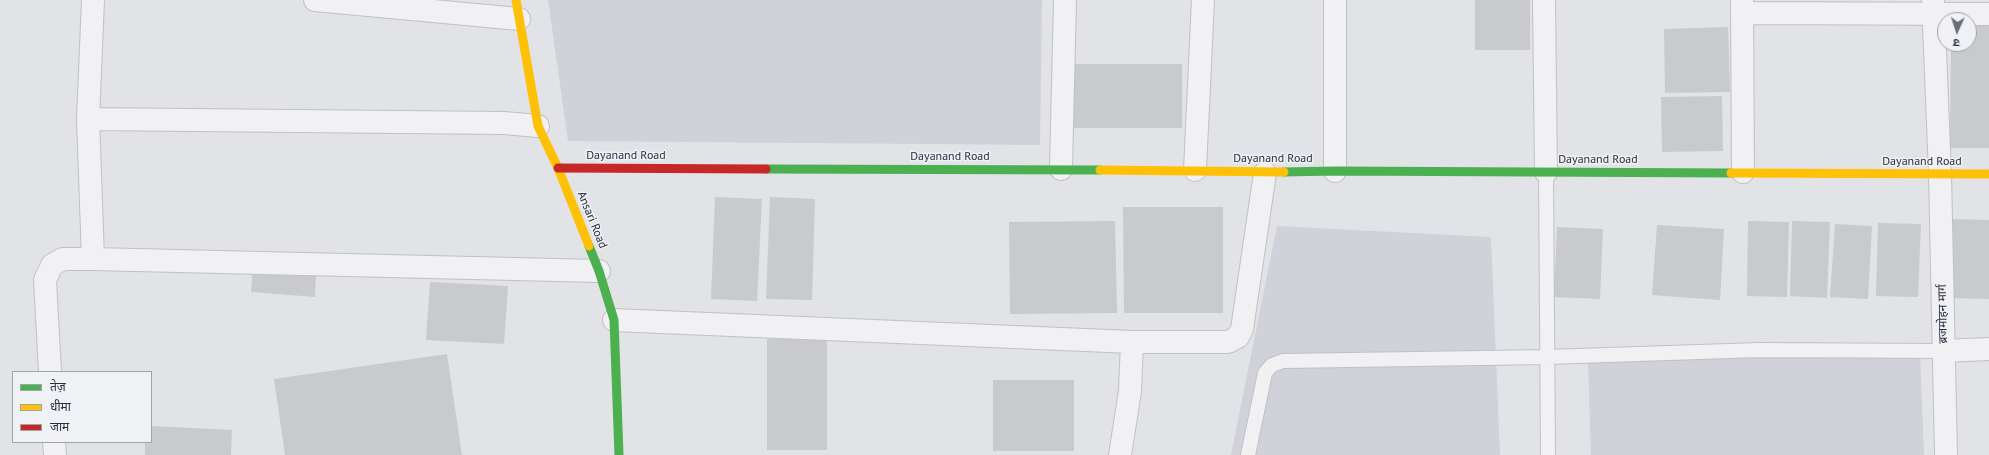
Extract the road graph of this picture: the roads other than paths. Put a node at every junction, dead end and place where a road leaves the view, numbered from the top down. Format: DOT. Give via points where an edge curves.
graph roads {
  1 [pos="93,0"];
  2 [pos="315,0"];
  3 [pos="1065,0"];
  4 [pos="1204,0"];
  5 [pos="1335,0"];
  6 [pos="1544,0"];
  7 [pos="1742,6"];
  8 [pos="1933,7"];
  9 [pos="518,9"];
  10 [pos="1989,14"];
  11 [pos="88,118"];
  12 [pos="538,126"];
  13 [pos="558,168"];
  14 [pos="1061,170"];
  15 [pos="1195,170"];
  16 [pos="1335,171"];
  17 [pos="1546,172"];
  18 [pos="1743,172"];
  19 [pos="1265,173"];
  20 [pos="1940,174"];
  21 [pos="1989,174"];
  22 [pos="93,258"];
  23 [pos="599,271"];
  24 [pos="614,320"];
  25 [pos="1132,342"];
  26 [pos="1989,349"];
  27 [pos="1944,351"];
  28 [pos="1547,357"];
  29 [pos="50,371"];
  30 [pos="54,443"];
  31 [pos="55,455"];
  32 [pos="619,455"];
  33 [pos="1120,455"];
  34 [pos="1248,455"];
  35 [pos="1548,455"];
  36 [pos="1946,455"];
  1 -- 11 [label="street"];
  2 -- 9 [label="street"];
  3 -- 14 [label="street"];
  4 -- 15 [label="street"];
  5 -- 16 [label="street"];
  6 -- 17 [label="street"];
  7 -- 8 [label="street"];
  7 -- 18 [label="street"];
  8 -- 10 [label="street"];
  8 -- 20 [label="street, ब्रजमोहन मार्ग"];
  9 -- 12 [label="street, Ansari Road"];
  11 -- 12 [label="street" via="504,123"];
  11 -- 22 [label="street"];
  12 -- 13 [label="street, Ansari Road"];
  13 -- 14 [label="street, Dayanand Road"];
  13 -- 23 [label="street, Ansari Road"];
  14 -- 15 [label="street, Dayanand Road"];
  15 -- 19 [label="street, Dayanand Road"];
  16 -- 17 [label="street, Dayanand Road"];
  16 -- 19 [label="street, Dayanand Road"];
  17 -- 18 [label="street, Dayanand Road"];
  17 -- 28 [label="lane"];
  18 -- 20 [label="street, Dayanand Road"];
  19 -- 25 [label="street" via="1242,329 1238,337 1228,342"];
  20 -- 21 [label="street, Dayanand Road"];
  20 -- 27 [label="street, ब्रजमोहन मार्ग"];
  22 -- 23 [label="street"];
  22 -- 29 [label="street" via="63,259 52,265 45,280"];
  23 -- 24 [label="street, Ansari Road"];
  24 -- 25 [label="street"];
  24 -- 32 [label="street, Ansari Road"];
  25 -- 33 [label="street" via="1130,391"];
  26 -- 27 [label="street"];
  27 -- 28 [label="lane" via="1759,350"];
  27 -- 36 [label="street, ब्रजमोहन मार्ग"];
  28 -- 34 [label="lane" via="1283,362 1272,365 1265,373"];
  28 -- 35 [label="lane"];
  30 -- 31 [label="street"];
}
